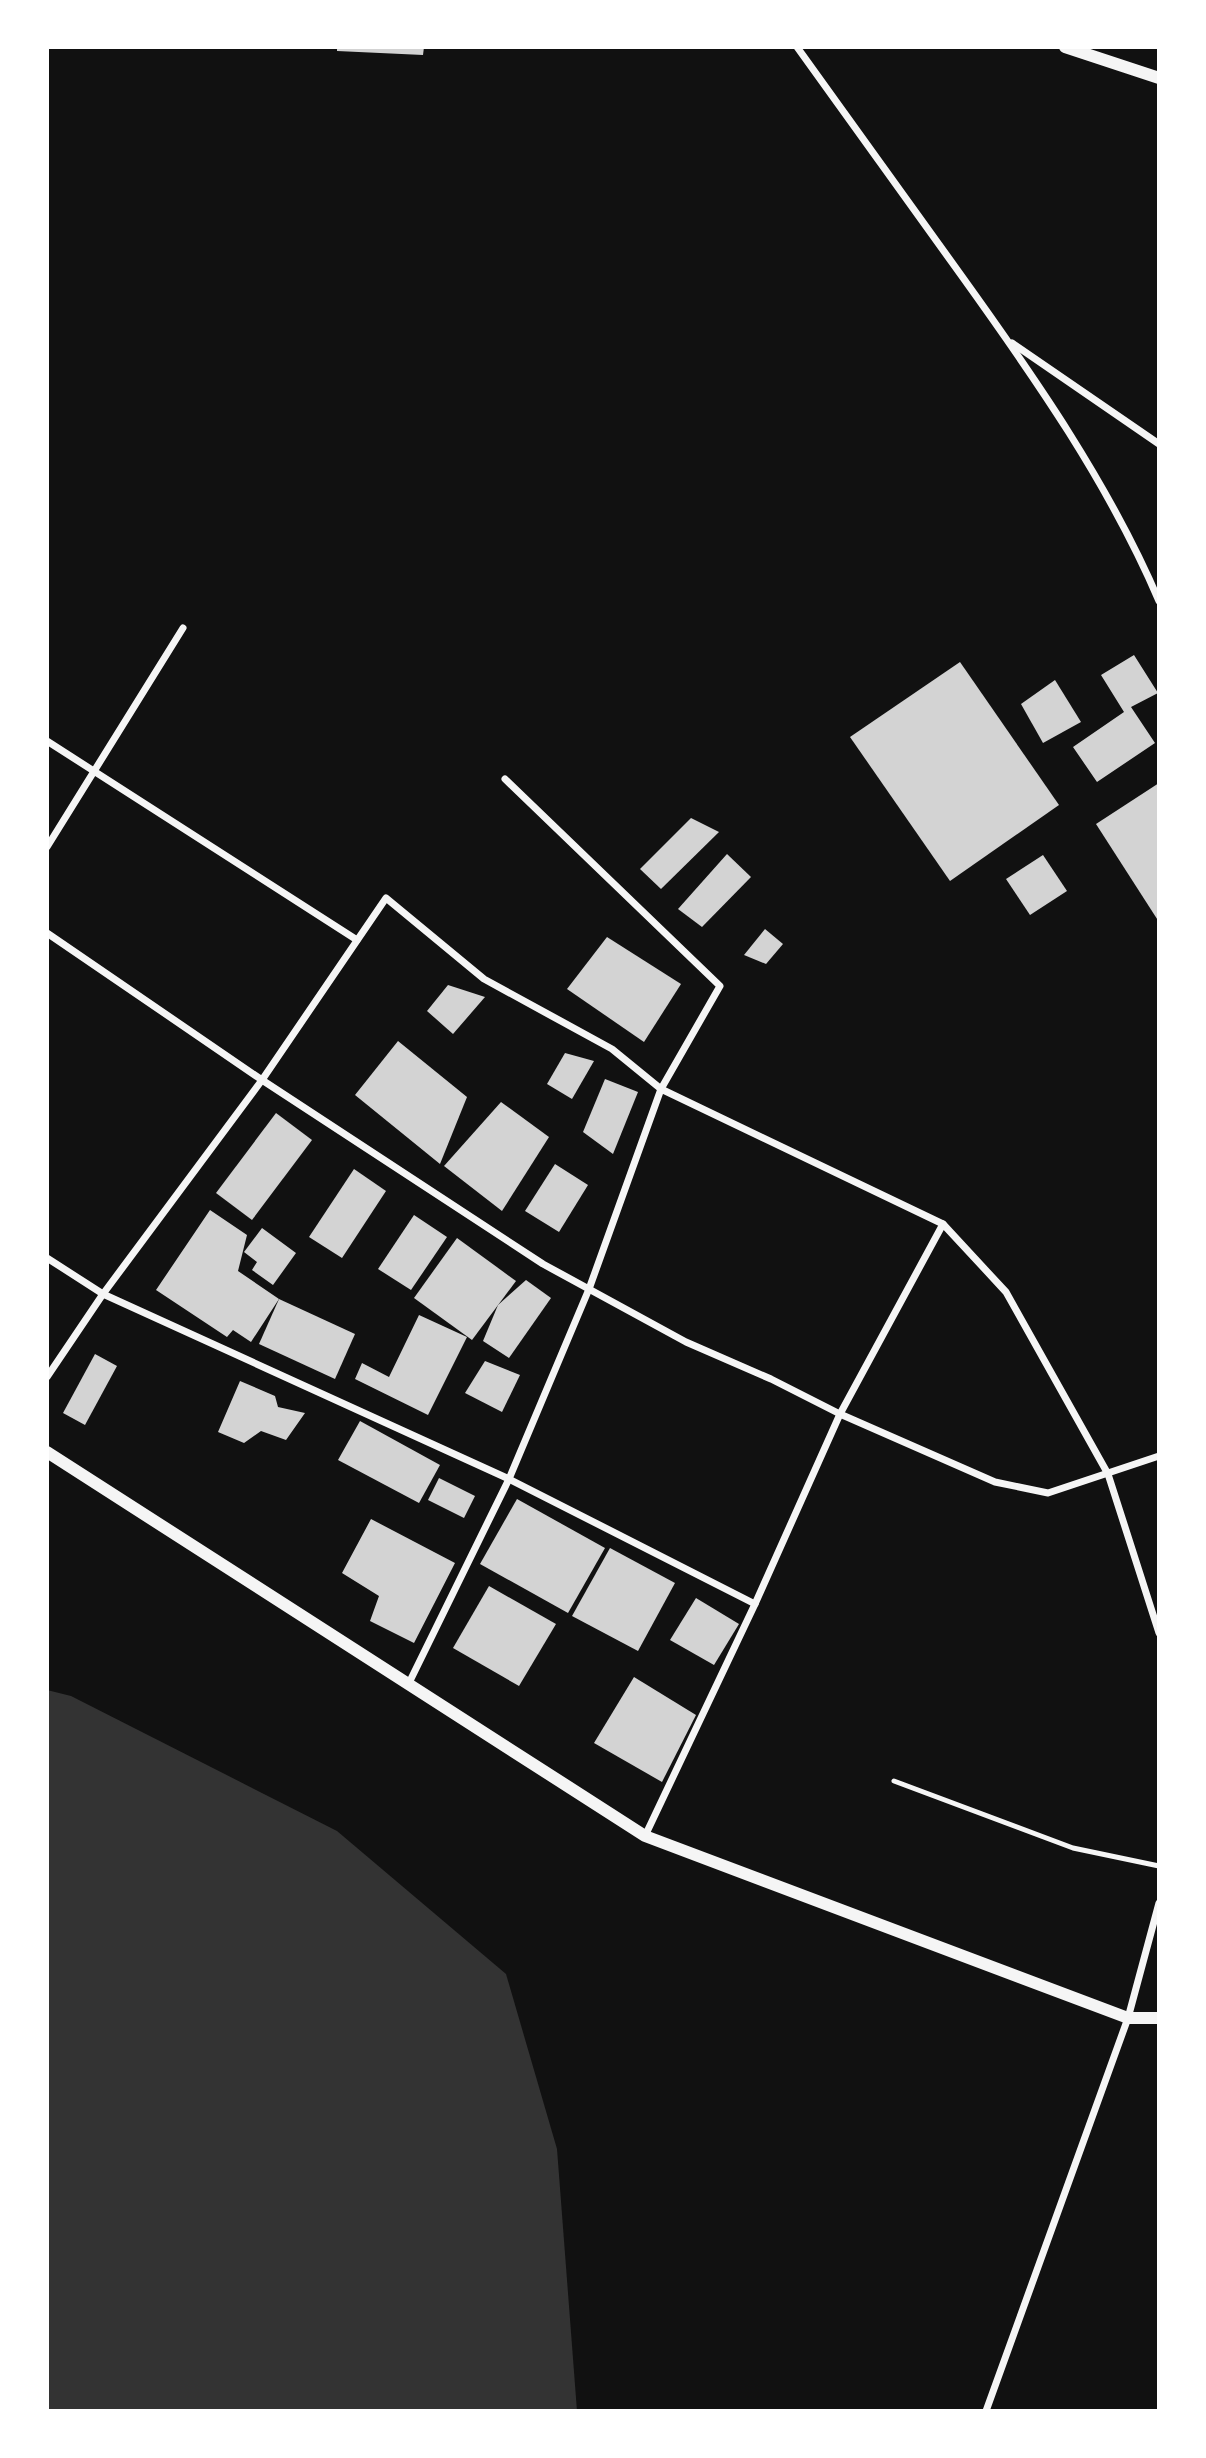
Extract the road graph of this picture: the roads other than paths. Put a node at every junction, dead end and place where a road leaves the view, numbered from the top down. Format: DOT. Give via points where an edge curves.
graph roads {
  1 [pos="797,47"];
  2 [pos="1065,47"];
  3 [pos="1159,78"];
  4 [pos="1008,341"];
  5 [pos="1159,444"];
  6 [pos="1159,601"];
  7 [pos="183,628"];
  8 [pos="47,741"];
  9 [pos="94,772"];
  10 [pos="505,779"];
  11 [pos="47,847"];
  12 [pos="47,933"];
  13 [pos="357,940"];
  14 [pos="261,1080"];
  15 [pos="661,1088"];
  16 [pos="943,1224"];
  17 [pos="47,1258"];
  18 [pos="589,1289"];
  19 [pos="103,1294"];
  20 [pos="47,1377"];
  21 [pos="840,1414"];
  22 [pos="47,1452"];
  23 [pos="1159,1457"];
  24 [pos="1108,1474"];
  25 [pos="509,1479"];
  26 [pos="755,1604"];
  27 [pos="1159,1633"];
  28 [pos="408,1685"];
  29 [pos="894,1781"];
  30 [pos="645,1836"];
  31 [pos="1159,1866"];
  32 [pos="1159,1903"];
  33 [pos="1128,2018"];
  34 [pos="1159,2018"];
  35 [pos="986,2411"];
  1 -- 4 [label="street"];
  2 -- 3 [label="street"];
  4 -- 5 [label="street"];
  4 -- 6 [label="street" via="1081,452 1138,552"];
  7 -- 9 [label="street"];
  8 -- 9 [label="street"];
  9 -- 11 [label="street"];
  9 -- 13 [label="street"];
  10 -- 15 [label="street" via="720,986"];
  12 -- 14 [label="street"];
  13 -- 14 [label="street"];
  13 -- 15 [label="street" via="386,898 484,979 612,1049"];
  14 -- 18 [label="street" via="543,1264"];
  14 -- 19 [label="street"];
  15 -- 16 [label="street"];
  15 -- 18 [label="street"];
  16 -- 21 [label="street"];
  16 -- 24 [label="street" via="1006,1292"];
  17 -- 19 [label="street"];
  18 -- 21 [label="street" via="686,1342"];
  18 -- 25 [label="street"];
  19 -- 20 [label="street"];
  19 -- 25 [label="street"];
  21 -- 24 [label="street" via="1008,1485 1048,1493"];
  21 -- 26 [label="street"];
  22 -- 28 [label="street"];
  23 -- 24 [label="street"];
  24 -- 27 [label="street"];
  25 -- 26 [label="street"];
  25 -- 28 [label="street"];
  26 -- 30 [label="street"];
  28 -- 30 [label="street"];
  29 -- 31 [label="lane" via="1073,1848"];
  30 -- 33 [label="street"];
  32 -- 33 [label="street"];
  33 -- 34 [label="street"];
  33 -- 35 [label="street"];
}
